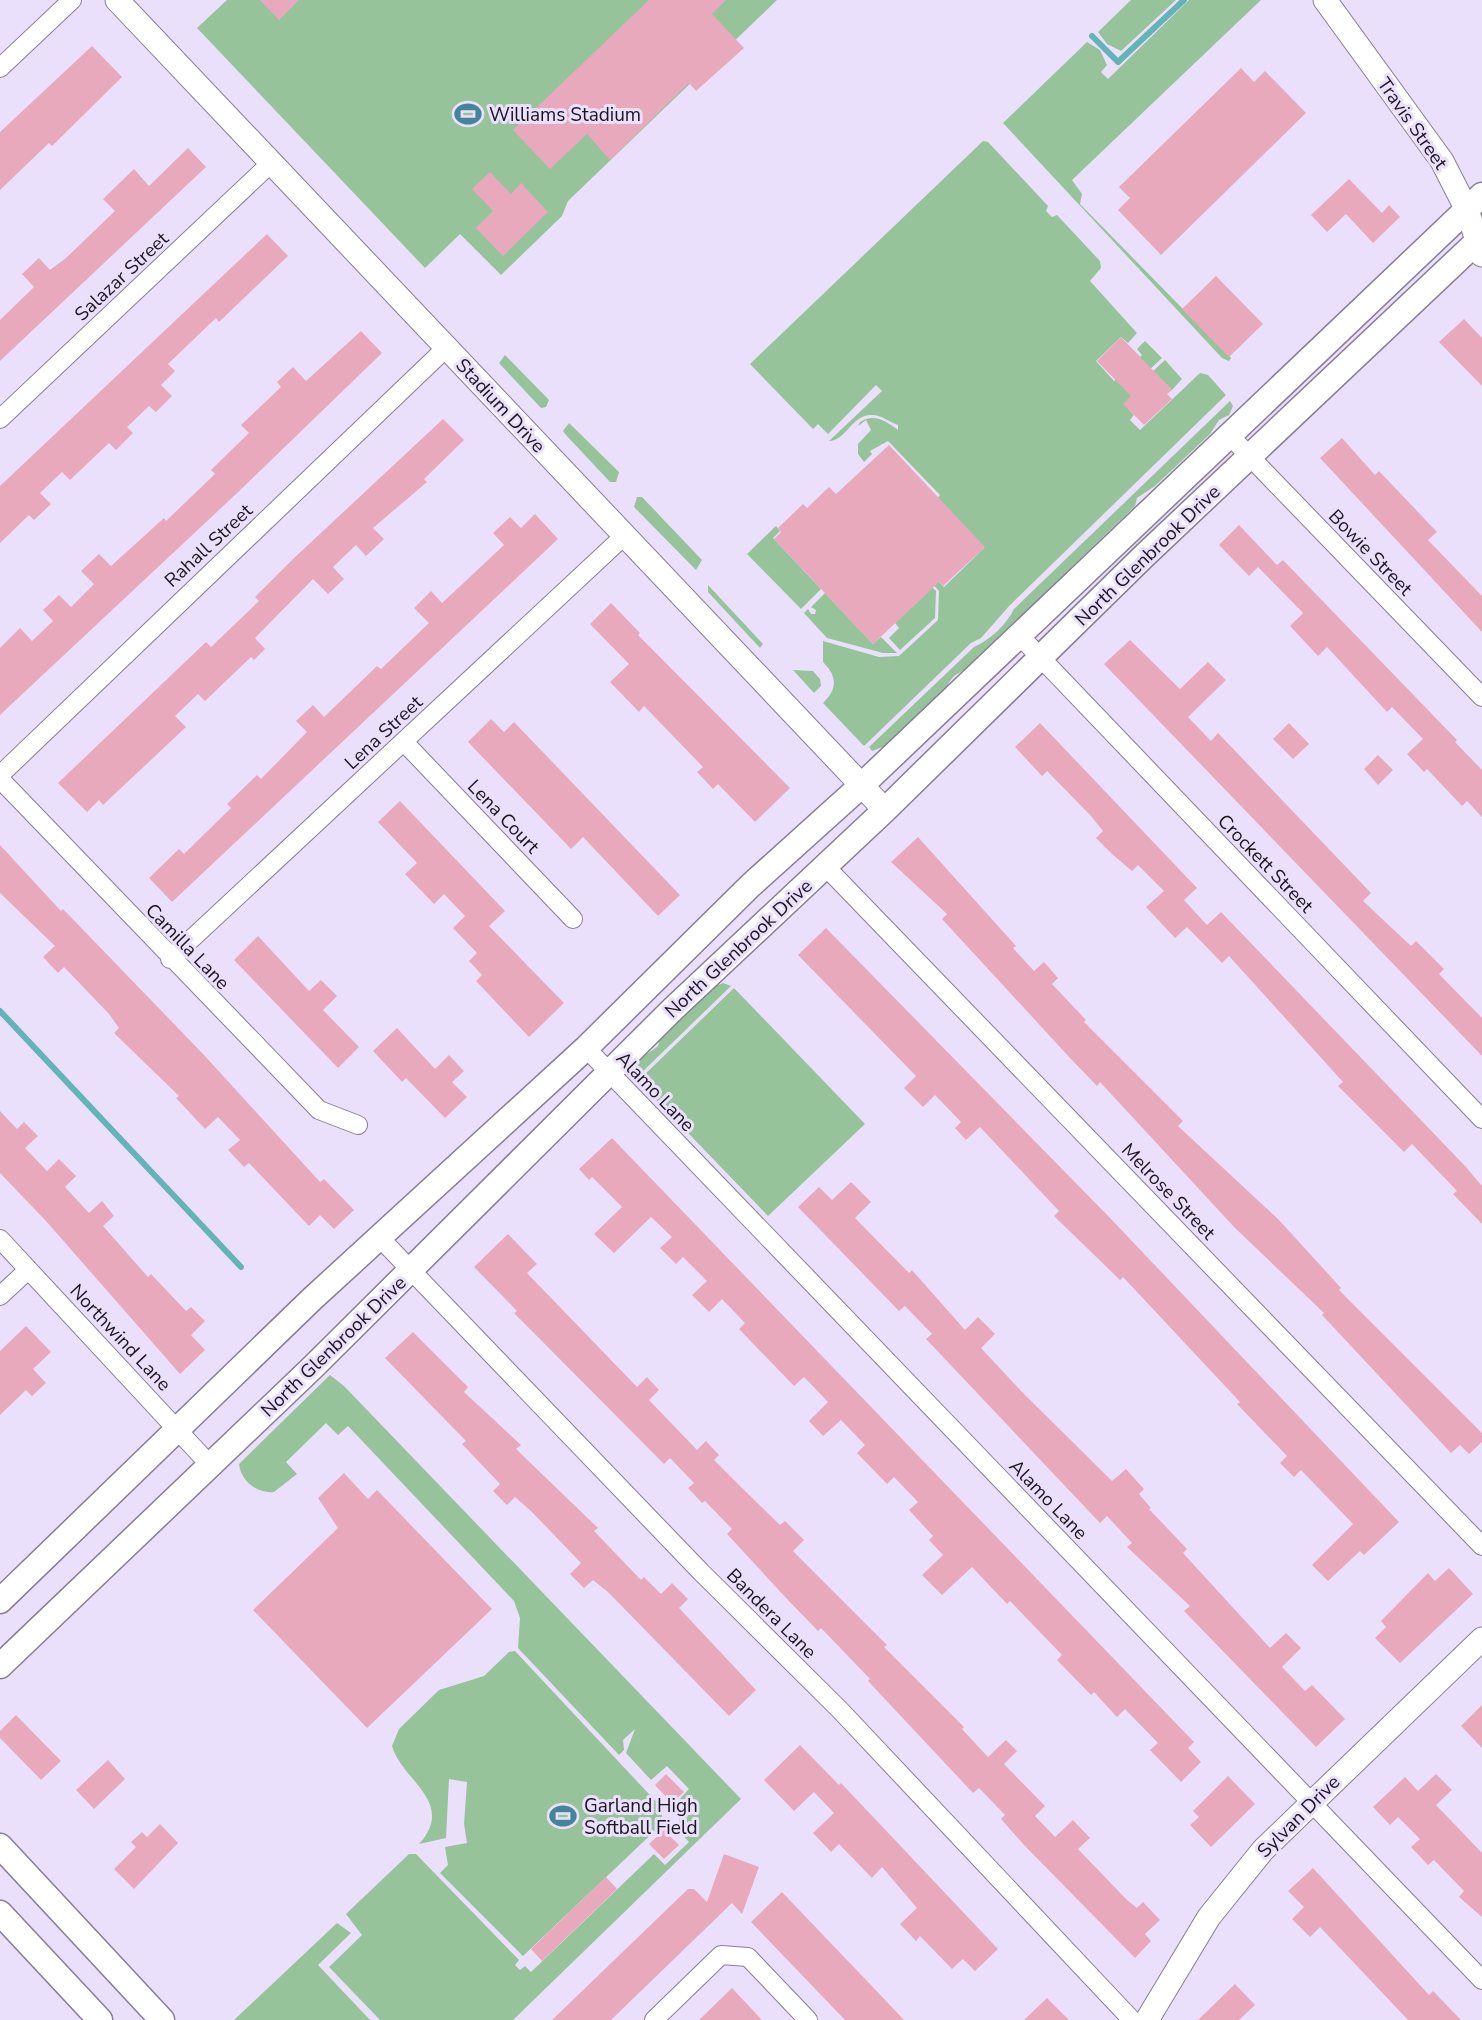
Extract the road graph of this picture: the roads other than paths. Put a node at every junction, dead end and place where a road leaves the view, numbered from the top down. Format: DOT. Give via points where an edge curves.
graph roads {
  1 [pos="72,0"];
  2 [pos="117,0"];
  3 [pos="1325,0"];
  4 [pos="0,68"];
  5 [pos="271,163"];
  6 [pos="1474,202"];
  7 [pos="1480,245"];
  8 [pos="446,348"];
  9 [pos="0,419"];
  10 [pos="1230,436"];
  11 [pos="1251,457"];
  12 [pos="624,536"];
  13 [pos="1019,635"];
  14 [pos="1040,657"];
  15 [pos="1482,698"];
  16 [pos="404,742"];
  17 [pos="0,777"];
  18 [pos="862,785"];
  19 [pos="885,810"];
  20 [pos="825,866"];
  21 [pos="573,919"];
  22 [pos="170,959"];
  23 [pos="586,1048"];
  24 [pos="608,1072"];
  25 [pos="1482,1119"];
  26 [pos="358,1125"];
  27 [pos="381,1238"];
  28 [pos="0,1239"];
  29 [pos="411,1269"];
  30 [pos="28,1270"];
  31 [pos="0,1296"];
  32 [pos="178,1430"];
  33 [pos="210,1465"];
  34 [pos="1482,1546"];
  35 [pos="0,1601"];
  36 [pos="1482,1639"];
  37 [pos="0,1666"];
  38 [pos="1311,1801"];
  39 [pos="0,1846"];
  40 [pos="0,1913"];
  41 [pos="1482,1980"];
  42 [pos="100,2020"];
  43 [pos="162,2020"];
  44 [pos="654,2020"];
  45 [pos="808,2020"];
  46 [pos="1132,2020"];
  47 [pos="1147,2020"];
  1 -- 4 [label="street"];
  2 -- 5 [label="street, Stadium Drive"];
  3 -- 6 [label="street, Travis Street"];
  5 -- 8 [label="street, Stadium Drive"];
  5 -- 9 [label="street, Salazar Street"];
  6 -- 7 [label="street, Travis Street"];
  6 -- 10 [label="main road, North Glenbrook Drive"];
  7 -- 11 [label="main road, North Glenbrook Drive"];
  8 -- 12 [label="street, Stadium Drive"];
  8 -- 17 [label="street, Rahall Street"];
  10 -- 11 [label="street, Bowie Street"];
  10 -- 13 [label="main road, North Glenbrook Drive"];
  11 -- 14 [label="main road, North Glenbrook Drive"];
  11 -- 15 [label="street, Bowie Street"];
  12 -- 16 [label="street, Lena Street"];
  12 -- 18 [label="street, Stadium Drive"];
  13 -- 14 [label="street, Crockett Street"];
  13 -- 18 [label="main road, North Glenbrook Drive"];
  14 -- 19 [label="main road, North Glenbrook Drive"];
  14 -- 25 [label="street, Crockett Street"];
  16 -- 21 [label="street, Lena Court"];
  16 -- 22 [label="street, Lena Street"];
  17 -- 22 [label="street, Camilla Lane"];
  18 -- 19 [label="street, Stadium Drive"];
  18 -- 23 [label="main road, North Glenbrook Drive" via="751,885"];
  19 -- 20 [label="main road, North Glenbrook Drive"];
  20 -- 24 [label="main road, North Glenbrook Drive"];
  20 -- 34 [label="street, Melrose Street"];
  22 -- 26 [label="street, Camilla Lane" via="319,1110"];
  23 -- 24 [label="street, Alamo Lane"];
  23 -- 27 [label="main road, North Glenbrook Drive"];
  24 -- 29 [label="main road, North Glenbrook Drive"];
  24 -- 38 [label="street, Alamo Lane"];
  27 -- 29 [label="street, Bandera Lane"];
  27 -- 32 [label="main road, North Glenbrook Drive"];
  28 -- 30 [label="street, Northwind Lane"];
  29 -- 33 [label="main road, North Glenbrook Drive"];
  29 -- 46 [label="street, Bandera Lane" via="840,1710"];
  30 -- 31 [label="street"];
  30 -- 32 [label="street, Northwind Lane"];
  32 -- 33 [label="street, Northwind Lane"];
  32 -- 35 [label="main road, North Glenbrook Drive"];
  33 -- 37 [label="main road, North Glenbrook Drive"];
  36 -- 38 [label="street, Sylvan Drive"];
  38 -- 41 [label="street, Alamo Lane"];
  38 -- 47 [label="street, Sylvan Drive" via="1263,1850 1209,1917"];
  39 -- 43 [label="main road"];
  40 -- 42 [label="main road"];
  44 -- 45 [label="street" via="722,1955 748,1957"];
}
